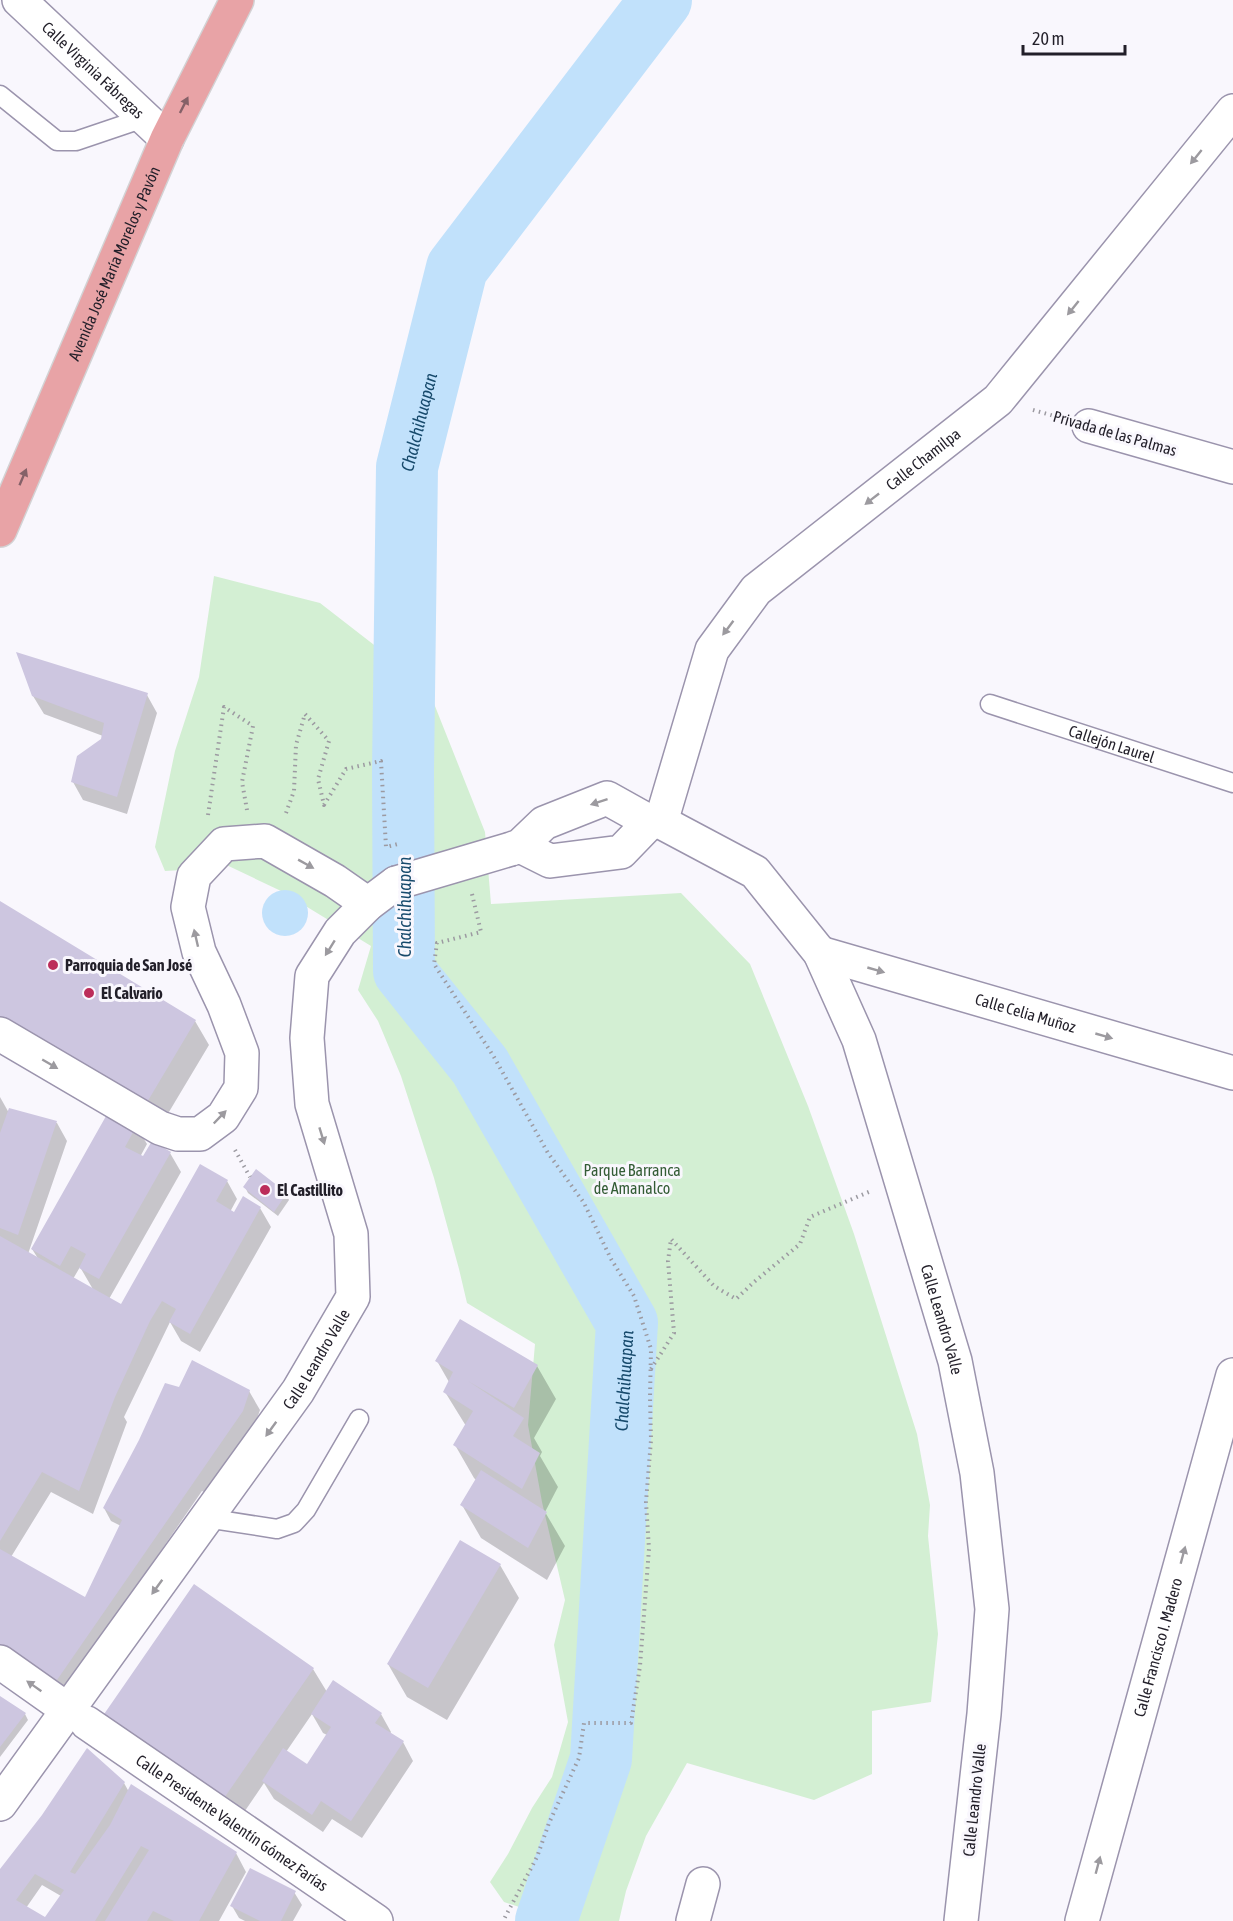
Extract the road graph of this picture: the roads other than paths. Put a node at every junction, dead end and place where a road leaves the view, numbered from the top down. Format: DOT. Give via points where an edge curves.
graph roads {
  1 [pos="19,0"];
  2 [pos="237,0"];
  3 [pos="0,95"];
  4 [pos="1233,111"];
  5 [pos="156,128"];
  6 [pos="1089,426"];
  7 [pos="1233,467"];
  8 [pos="0,530"];
  9 [pos="990,704"];
  10 [pos="1233,783"];
  11 [pos="656,822"];
  12 [pos="515,848"];
  13 [pos="368,904"];
  14 [pos="820,953"];
  15 [pos="0,1034"];
  16 [pos="1233,1073"];
  17 [pos="1233,1375"];
  18 [pos="359,1419"];
  19 [pos="206,1518"];
  20 [pos="0,1662"];
  21 [pos="78,1717"];
  22 [pos="0,1804"];
  23 [pos="703,1884"];
  24 [pos="376,1921"];
  25 [pos="693,1921"];
  26 [pos="961,1921"];
  27 [pos="1082,1921"];
  1 -- 5 [label="street, Calle Virginia Fábregas"];
  5 -- 2 [label="main road, Avenida José María Morelos y Pavón, one-way"];
  3 -- 5 [label="lane" via="57,141"];
  4 -- 11 [label="street, Calle Chamilpa, one-way" via="998,400 756,590 712,650"];
  8 -- 5 [label="main road, Avenida José María Morelos y Pavón, one-way"];
  6 -- 7 [label="street, Privada de las Palmas"];
  9 -- 10 [label="lane, Callejón Laurel"];
  11 -- 12 [label="street" via="621,852 550,861"];
  11 -- 12 [label="street, Calle Leandro Valle, one-way" via="607,798 544,823"];
  11 -- 14 [label="street, Calle Leandro Valle" via="755,872"];
  12 -- 13 [label="street, Calle Leandro Valle, bridge" via="396,883"];
  15 -- 13 [label="street, one-way" via="160,1128 178,1134 200,1134 223,1117 241,1088 242,1053 199,952 188,907 194,876 224,844 265,841"];
  13 -- 19 [label="street, Calle Leandro Valle, one-way" via="340,932 312,976 307,1038 312,1104 351,1234 352,1297 298,1391"];
  14 -- 16 [label="street, Calle Celia Muñoz, one-way"];
  14 -- 26 [label="street, Calle Leandro Valle" via="860,1040 955,1361 977,1473 992,1609"];
  27 -- 17 [label="street, Calle Francisco I. Madero, one-way"];
  18 -- 19 [label="lane" via="306,1510 294,1523 277,1529"];
  19 -- 21 [label="street, Calle Leandro Valle, one-way"];
  21 -- 20 [label="street, Calle Presidente Valentín Gómez Farías, one-way"];
  21 -- 22 [label="street, Calle Leandro Valle"];
  21 -- 24 [label="street, Calle Presidente Valentín Gómez Farías"];
  23 -- 25 [label="street"];
}
